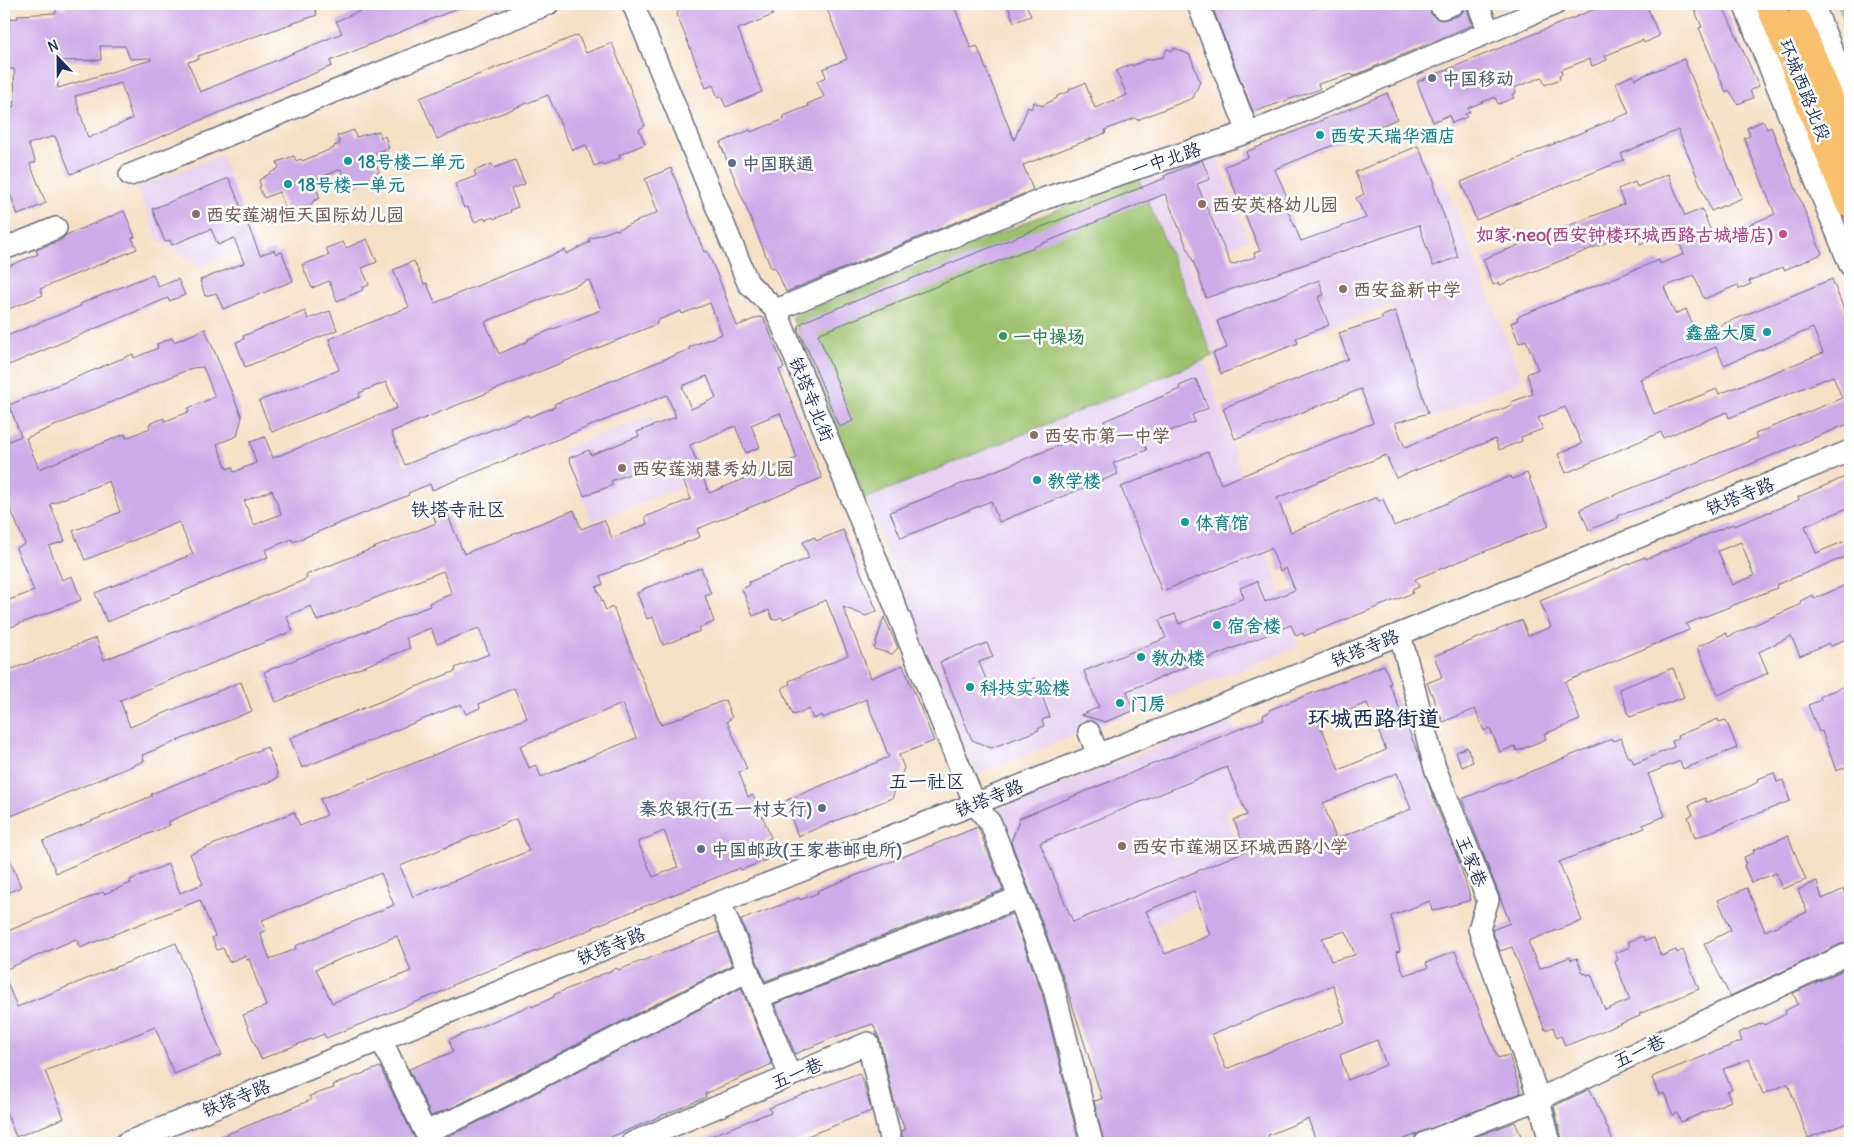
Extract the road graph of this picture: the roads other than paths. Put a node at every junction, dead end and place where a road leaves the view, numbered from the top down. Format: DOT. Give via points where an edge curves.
graph roads {
  1 [pos="548,4"];
  2 [pos="634,4"];
  3 [pos="1198,4"];
  4 [pos="1440,4"];
  5 [pos="1453,4"];
  6 [pos="1478,4"];
  7 [pos="1555,4"];
  8 [pos="1744,4"];
  9 [pos="1770,4"];
  10 [pos="1790,4"];
  11 [pos="1813,4"];
  12 [pos="1489,32"];
  13 [pos="1850,94"];
  14 [pos="1248,132"];
  15 [pos="1850,149"];
  16 [pos="130,175"];
  17 [pos="1850,204"];
  18 [pos="56,228"];
  19 [pos="4,250"];
  20 [pos="1850,266"];
  21 [pos="776,310"];
  22 [pos="1850,451"];
  23 [pos="1400,634"];
  24 [pos="1089,732"];
  25 [pos="1098,754"];
  26 [pos="975,804"];
  27 [pos="1018,898"];
  28 [pos="720,902"];
  29 [pos="1850,952"];
  30 [pos="748,971"];
  31 [pos="759,998"];
  32 [pos="381,1040"];
  33 [pos="790,1076"];
  34 [pos="1538,1099"];
  35 [pos="126,1143"];
  36 [pos="632,1143"];
  37 [pos="891,1143"];
  38 [pos="1092,1143"];
  39 [pos="1425,1143"];
  40 [pos="1550,1143"];
  1 -- 16 [label="street"];
  2 -- 21 [label="street, 铁塔寺北街" via="748,283"];
  3 -- 14 [label="street"];
  4 -- 5 [label="street" via="1442,8"];
  6 -- 12 [label="street"];
  7 -- 12 [label="street, 一中北路"];
  8 -- 20 [label="street"];
  9 -- 17 [label="main road, 环城西路北段"];
  10 -- 15 [label="main road, 环城西路北段"];
  11 -- 13 [label="street"];
  12 -- 14 [label="street, 一中北路"];
  14 -- 21 [label="street, 一中北路" via="1046,198"];
  18 -- 19 [label="street"];
  21 -- 26 [label="street, 铁塔寺北街"];
  22 -- 23 [label="street, 铁塔寺路"];
  23 -- 25 [label="street, 铁塔寺路"];
  23 -- 34 [label="street, 王家巷" via="1435,768 1488,900 1479,929"];
  24 -- 25 [label="street"];
  25 -- 26 [label="street, 铁塔寺路"];
  26 -- 27 [label="street, 铁塔寺北街" via="991,824"];
  26 -- 28 [label="street, 铁塔寺路"];
  27 -- 31 [label="street"];
  27 -- 38 [label="street, 铁塔寺北街" via="1054,989"];
  28 -- 30 [label="street"];
  28 -- 32 [label="street, 铁塔寺路"];
  29 -- 34 [label="street, 五一巷"];
  30 -- 31 [label="street"];
  30 -- 32 [label="street" via="463,1116 424,1132"];
  31 -- 33 [label="street"];
  32 -- 35 [label="street, 铁塔寺路"];
  33 -- 36 [label="street, 五一巷"];
  33 -- 37 [label="street, 五一巷" via="868,1043"];
  34 -- 39 [label="street, 五一巷"];
  34 -- 40 [label="street, 王家巷"];
}
